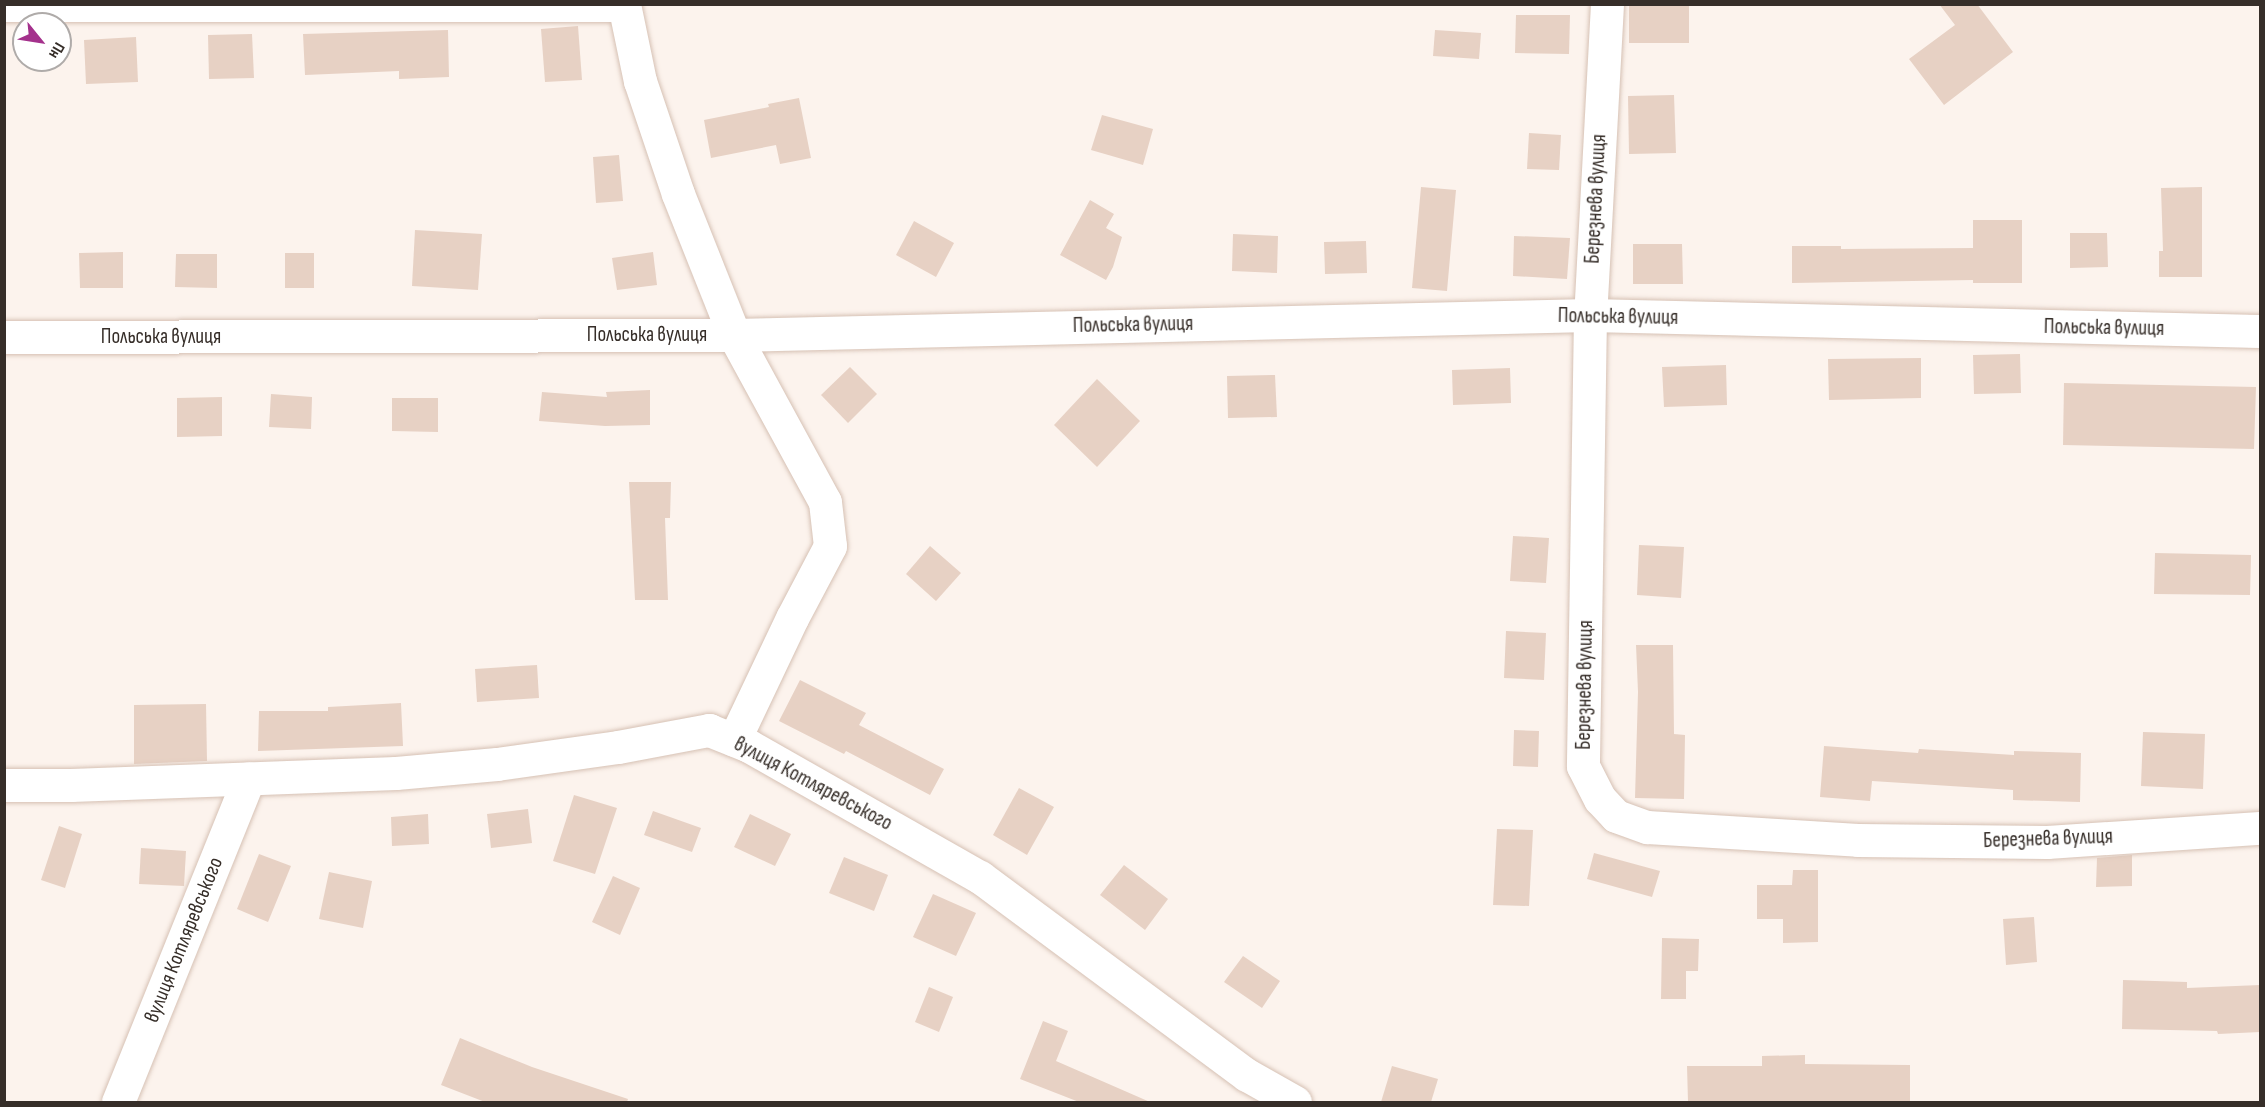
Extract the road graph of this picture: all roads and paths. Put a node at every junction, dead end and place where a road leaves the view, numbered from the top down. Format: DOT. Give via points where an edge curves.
graph roads {
  1 [pos="4,4"];
  2 [pos="1607,4"];
  3 [pos="624,5"];
  4 [pos="1590,315"];
  5 [pos="2260,331"];
  6 [pos="734,335"];
  7 [pos="4,337"];
  8 [pos="734,740"];
  9 [pos="249,778"];
  10 [pos="4,785"];
  11 [pos="2260,828"];
  12 [pos="118,1102"];
  13 [pos="1295,1102"];
  1 -- 3 [label="street"];
  2 -- 4 [label="street, Березнева вулиця"];
  3 -- 6 [label="street" via="640,81 678,194"];
  4 -- 5 [label="street, Польська вулиця"];
  4 -- 6 [label="street, Польська вулиця"];
  4 -- 11 [label="street, Березнева вулиця" via="1583,766 1600,799 1616,816 1647,827 1858,840 2047,842"];
  6 -- 7 [label="street, Польська вулиця"];
  6 -- 8 [label="street" via="825,502 830,546"];
  8 -- 9 [label="street, вулиця Котляревського" via="709,730 497,764 396,773"];
  8 -- 13 [label="street, вулиця Котляревського" via="981,877 1247,1075"];
  9 -- 10 [label="street, вулиця Котляревського"];
  9 -- 12 [label="street, вулиця Котляревського"];
}
